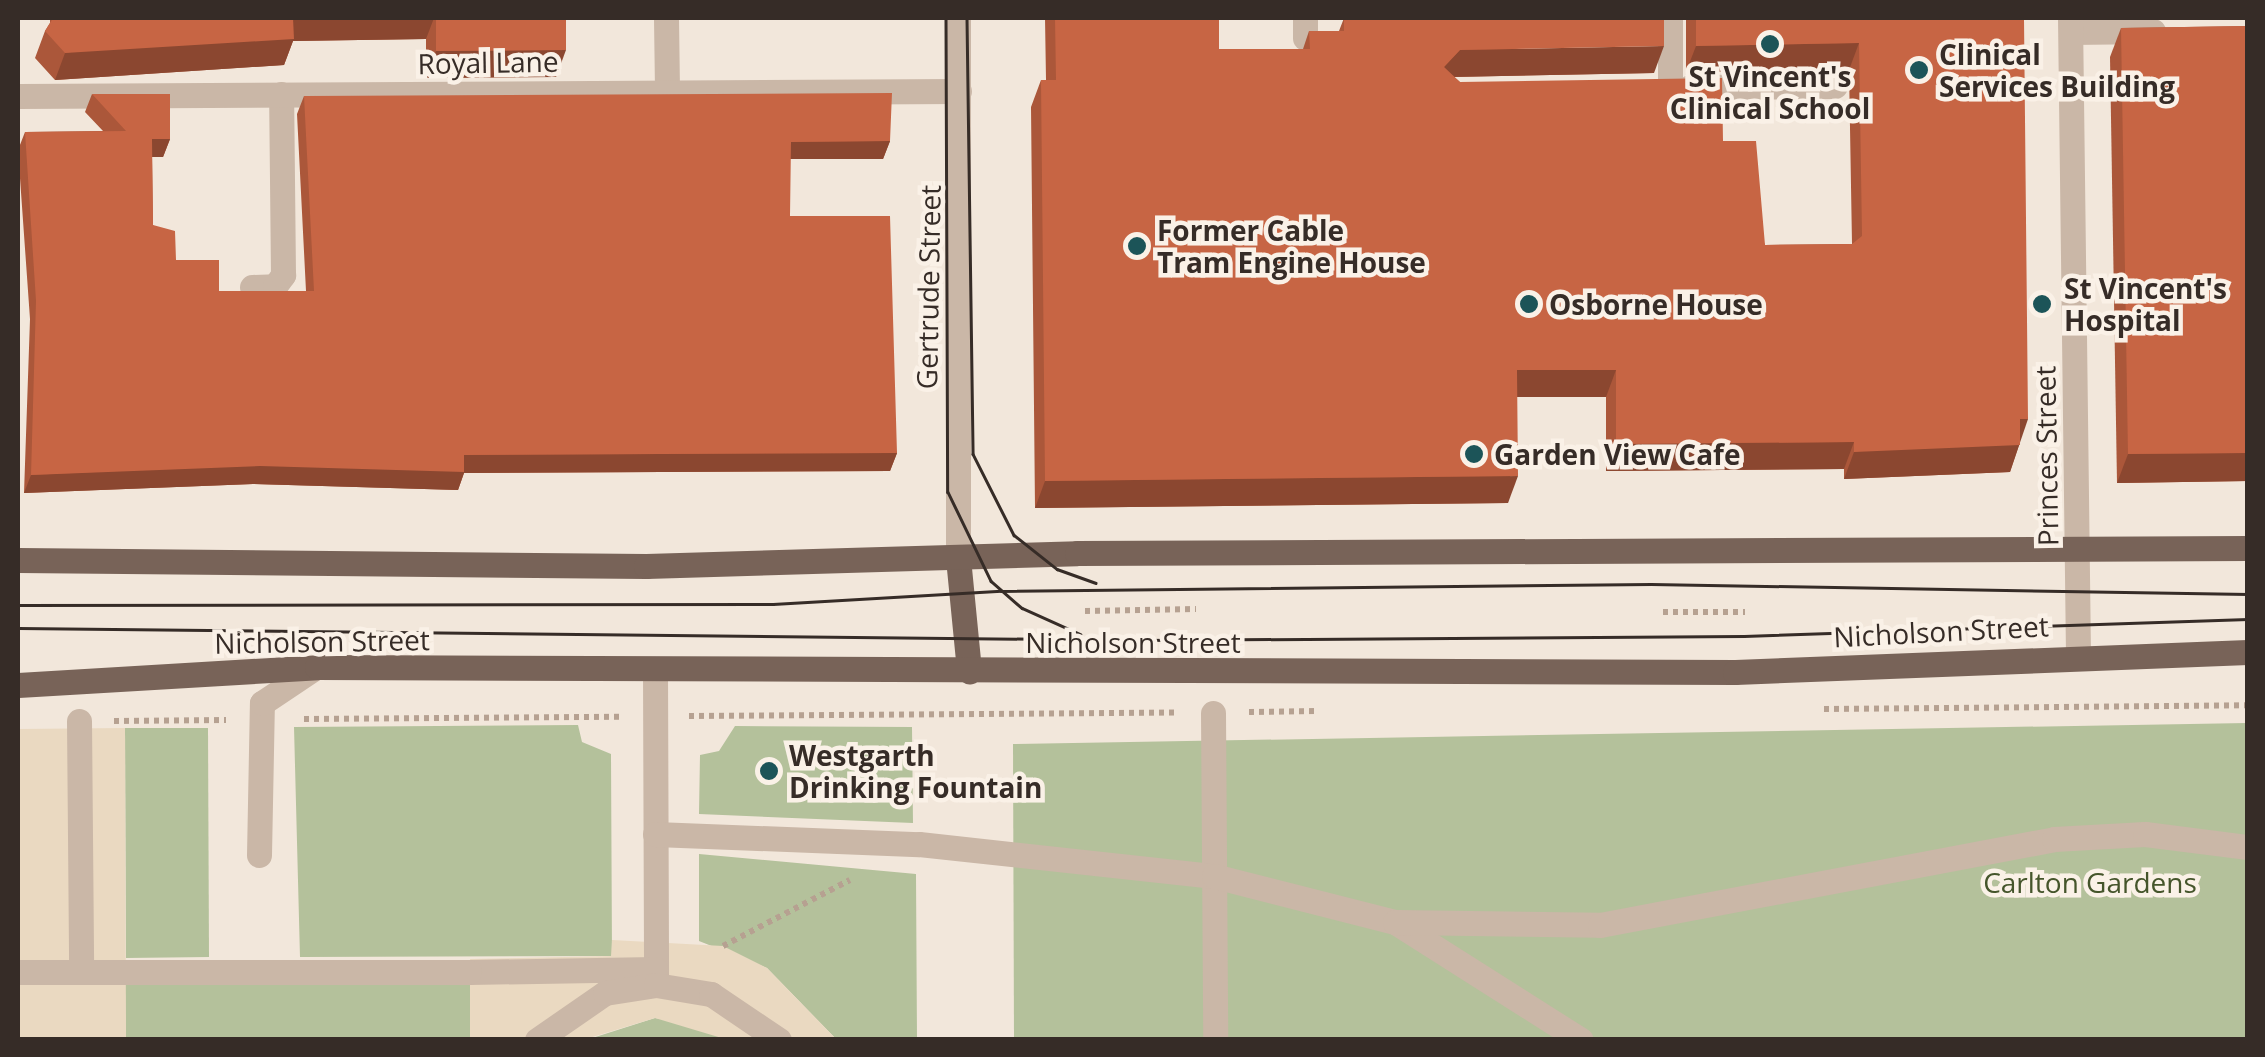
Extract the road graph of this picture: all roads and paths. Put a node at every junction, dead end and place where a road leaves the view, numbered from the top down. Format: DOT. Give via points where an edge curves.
graph roads {
  1 [pos="666,18"];
  2 [pos="958,18"];
  3 [pos="1670,18"];
  4 [pos="2071,25"];
  5 [pos="2190,31"];
  6 [pos="1834,86"];
  7 [pos="1634,88"];
  8 [pos="1670,88"];
  9 [pos="668,90"];
  10 [pos="959,91"];
  11 [pos="280,94"];
  12 [pos="18,96"];
  13 [pos="252,287"];
  14 [pos="2248,548"];
  15 [pos="2077,549"];
  16 [pos="958,558"];
  17 [pos="18,560"];
  18 [pos="1196,610"];
  19 [pos="1085,611"];
  20 [pos="1663,612"];
  21 [pos="1745,612"];
  22 [pos="2248,652"];
  23 [pos="2078,654"];
  24 [pos="317,667"];
  25 [pos="655,670"];
  26 [pos="969,671"];
  27 [pos="18,686"];
  28 [pos="2248,704"];
  29 [pos="1813,710"];
  30 [pos="1325,711"];
  31 [pos="1214,713"];
  32 [pos="655,716"];
  33 [pos="258,720"];
  34 [pos="79,722"];
  35 [pos="654,834"];
  36 [pos="900,843"];
  37 [pos="2248,847"];
  38 [pos="259,855"];
  39 [pos="1214,876"];
  40 [pos="1394,922"];
  41 [pos="723,946"];
  42 [pos="18,972"];
  43 [pos="80,972"];
  44 [pos="656,977"];
  45 [pos="538,1040"];
  46 [pos="779,1040"];
  47 [pos="1216,1040"];
  48 [pos="1581,1040"];
  1 -- 9 [label="street"];
  2 -- 10 [label="street, Gertrude Street"];
  3 -- 8 [label="street"];
  4 -- 5 [label="street"];
  4 -- 15 [label="street, Princes Street"];
  6 -- 8 [label="street"];
  7 -- 8 [label="street"];
  9 -- 10 [label="street, Royal Lane"];
  9 -- 11 [label="street, Royal Lane"];
  10 -- 16 [label="street, Gertrude Street"];
  11 -- 12 [label="street, Royal Lane"];
  11 -- 13 [label="street" via="283,275 275,286"];
  14 -- 15 [label="main road"];
  15 -- 16 [label="main road"];
  15 -- 23 [label="street, Princes Street"];
  16 -- 17 [label="main road" via="646,566"];
  16 -- 26 [label="main road"];
  18 -- 19 [label="path"];
  20 -- 21 [label="path"];
  22 -- 23 [label="main road, Nicholson Street"];
  23 -- 26 [label="main road, Nicholson Street" via="1745,672"];
  24 -- 25 [label="main road, Nicholson Street"];
  24 -- 27 [label="main road, Nicholson Street"];
  24 -- 33 [label="street" via="272,688"];
  25 -- 26 [label="main road, Nicholson Street"];
  25 -- 32 [label="street"];
  28 -- 29 [label="path"];
  30 -- 31 [label="path"];
  31 -- 32 [label="path"];
  31 -- 39 [label="street"];
  32 -- 33 [label="path"];
  32 -- 35 [label="street"];
  33 -- 34 [label="path"];
  33 -- 38 [label="street"];
  34 -- 43 [label="street"];
  35 -- 36 [label="street"];
  35 -- 44 [label="street"];
  36 -- 39 [label="street"];
  36 -- 41 [label="path" via="857,876"];
  37 -- 40 [label="street" via="2145,834 2054,839 1616,923"];
  39 -- 40 [label="street"];
  39 -- 47 [label="street"];
  40 -- 48 [label="street"];
  42 -- 43 [label="street"];
  43 -- 44 [label="street"];
  44 -- 45 [label="street" via="605,994"];
  44 -- 46 [label="street" via="711,994"];
}
